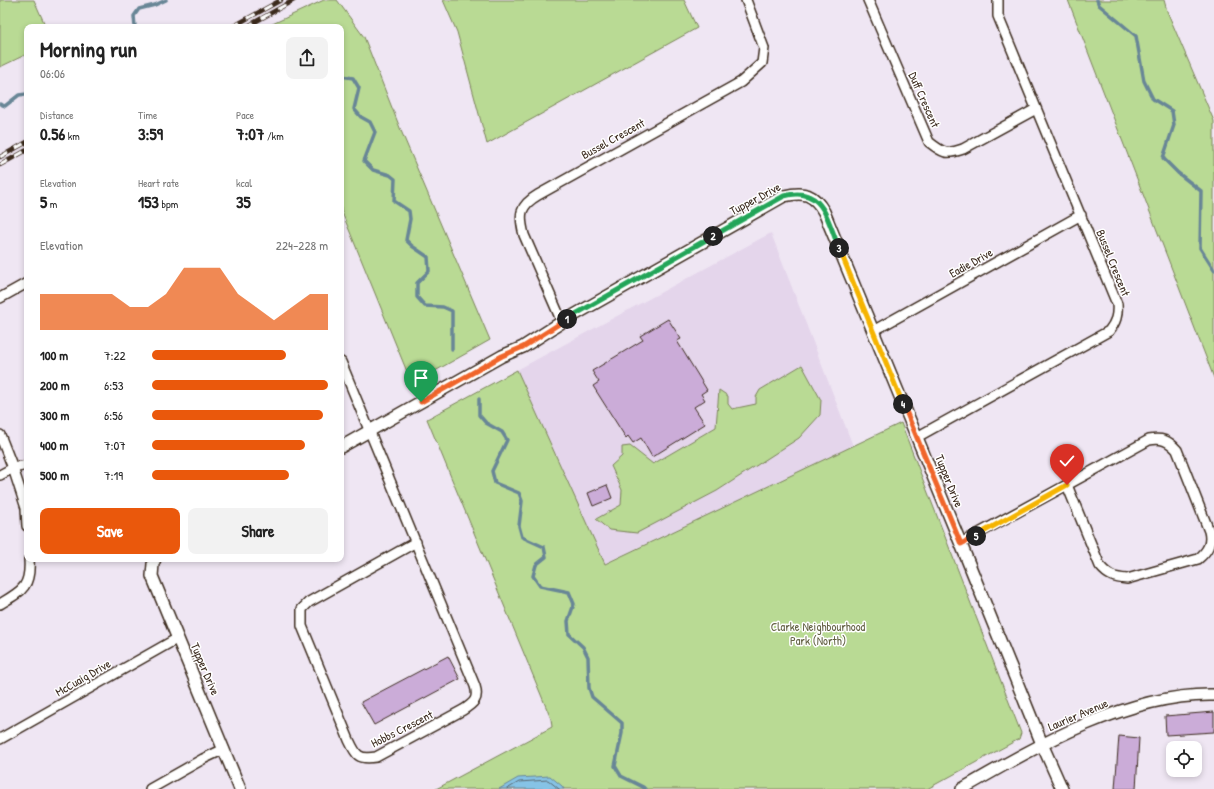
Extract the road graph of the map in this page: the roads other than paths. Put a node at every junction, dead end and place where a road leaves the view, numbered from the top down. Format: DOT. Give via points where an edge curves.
graph roads {
  1 [pos="746,0"];
  2 [pos="868,0"];
  3 [pos="998,0"];
  4 [pos="1036,109"];
  5 [pos="1081,215"];
  6 [pos="24,285"];
  7 [pos="0,298"];
  8 [pos="562,322"];
  9 [pos="873,331"];
  10 [pos="344,369"];
  11 [pos="370,430"];
  12 [pos="0,435"];
  13 [pos="917,437"];
  14 [pos="344,445"];
  15 [pos="24,466"];
  16 [pos="13,468"];
  17 [pos="0,475"];
  18 [pos="1067,485"];
  19 [pos="24,502"];
  20 [pos="416,542"];
  21 [pos="961,544"];
  22 [pos="29,562"];
  23 [pos="154,562"];
  24 [pos="0,604"];
  25 [pos="178,638"];
  26 [pos="1214,695"];
  27 [pos="0,739"];
  28 [pos="1042,744"];
  29 [pos="224,749"];
  30 [pos="150,789"];
  31 [pos="240,789"];
  32 [pos="962,789"];
  33 [pos="1062,789"];
  1 -- 8 [label="street, Bussel Crescent" via="764,48 762,63 754,72 543,192 528,201 522,209 520,220 524,235"];
  2 -- 4 [label="street, Duff Crescent" via="929,142 939,150 951,153 963,149"];
  3 -- 4 [label="street, Bussel Crescent" via="998,16"];
  4 -- 5 [label="street, Bussel Crescent"];
  5 -- 9 [label="street, Eadie Drive"];
  5 -- 13 [label="street, Bussel Crescent" via="1117,304 1115,324 1109,331"];
  6 -- 7 [label="street"];
  8 -- 9 [label="street, Tupper Drive" via="784,196 794,193 805,194 819,203"];
  8 -- 11 [label="street, Tupper Drive" via="523,347 502,356"];
  9 -- 13 [label="street, Tupper Drive"];
  10 -- 11 [label="street, Hobbs Crescent"];
  11 -- 14 [label="street, Tupper Drive"];
  11 -- 20 [label="street, Hobbs Crescent"];
  12 -- 16 [label="street"];
  13 -- 21 [label="street, Tupper Drive"];
  15 -- 16 [label="street"];
  16 -- 17 [label="street"];
  16 -- 19 [label="street"];
  18 -- 18 [label="street" via="1100,566 1110,576 1127,579 1198,560 1210,545 1209,531 1177,450 1165,441 1149,440"];
  18 -- 21 [label="street"];
  20 -- 20 [label="street, Hobbs Crescent" via="313,599 302,609 302,626 352,747 361,758 376,757 463,710 473,704 478,694"];
  21 -- 28 [label="street, Tupper Drive"];
  22 -- 24 [label="street" via="29,578 24,588"];
  23 -- 25 [label="street, Tupper Drive" via="152,576"];
  25 -- 27 [label="street, McCuaig Drive"];
  25 -- 29 [label="street, Tupper Drive"];
  26 -- 28 [label="street, Laurier Avenue" via="1146,703"];
  28 -- 32 [label="street, Laurier Avenue"];
  28 -- 33 [label="street, Tupper Drive"];
  29 -- 30 [label="street" via="203,758"];
  29 -- 31 [label="street, Tupper Drive"];
}
